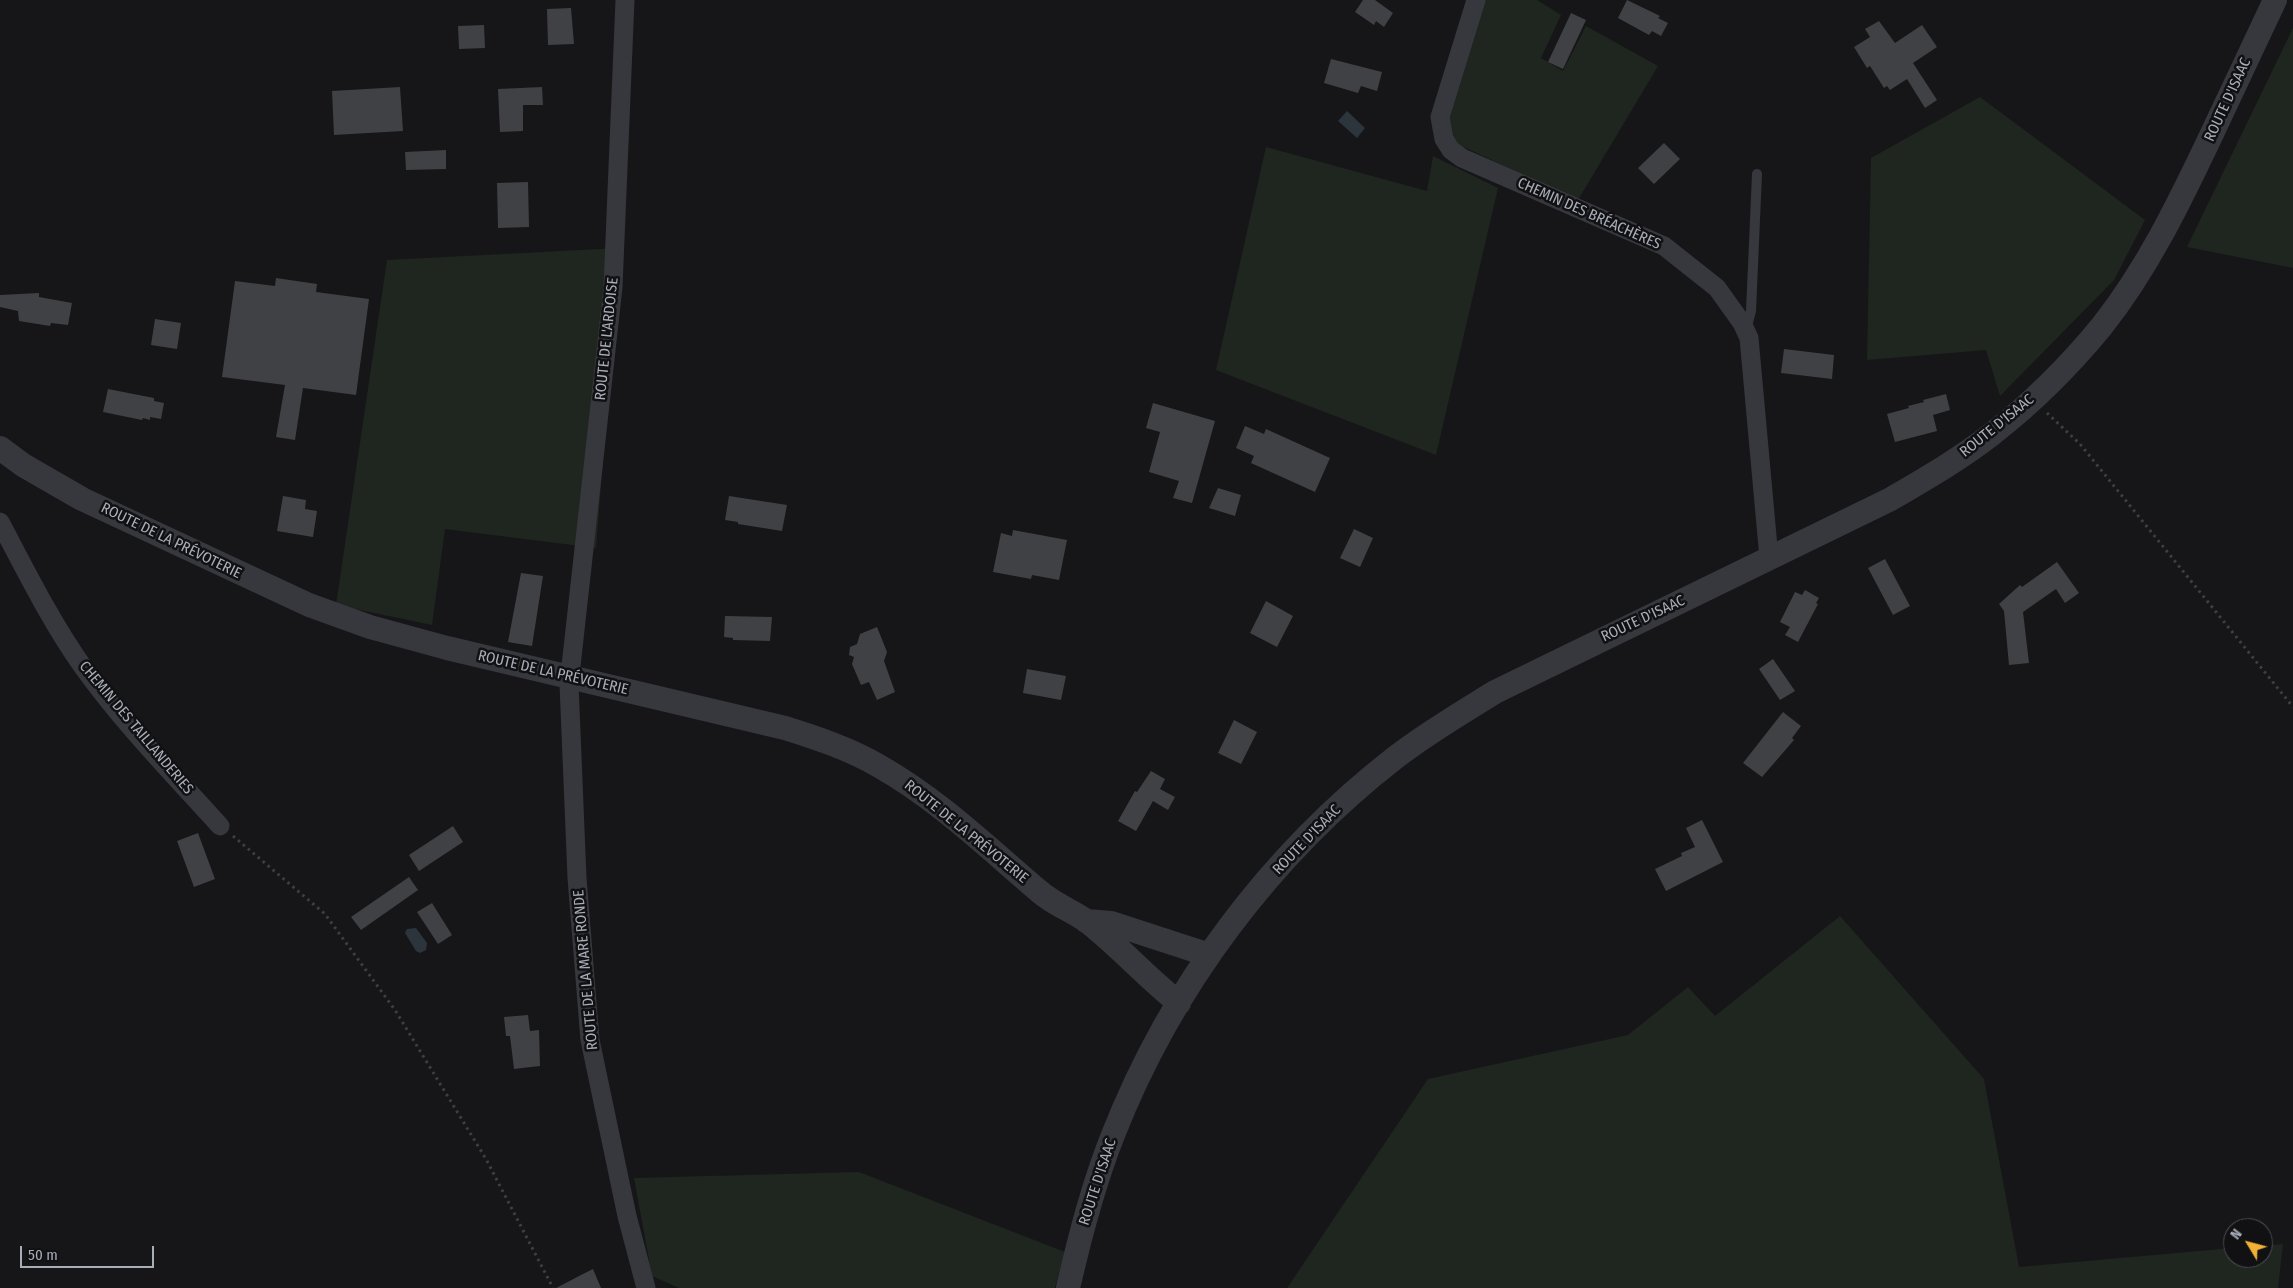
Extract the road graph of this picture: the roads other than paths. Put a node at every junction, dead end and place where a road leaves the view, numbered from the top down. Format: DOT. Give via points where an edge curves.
graph roads {
  1 [pos="625,0"];
  2 [pos="1476,0"];
  3 [pos="2275,0"];
  4 [pos="1757,174"];
  5 [pos="1746,331"];
  6 [pos="0,448"];
  7 [pos="0,522"];
  8 [pos="1769,558"];
  9 [pos="570,676"];
  10 [pos="220,826"];
  11 [pos="1086,922"];
  12 [pos="1208,955"];
  13 [pos="1178,1003"];
  14 [pos="646,1288"];
  15 [pos="1068,1288"];
  1 -- 9 [label="street, ROUTE DE L'ARDOISE" via="613,287"];
  2 -- 5 [label="street, CHEMIN DES BRÉACHÈRES" via="1440,117 1444,139 1452,150 1462,158 1664,246 1717,288"];
  3 -- 8 [label="street, ROUTE D'ISAAC" via="2171,220 2103,325 2032,399 1992,434 1942,470 1891,499"];
  4 -- 5 [label="lane" via="1750,311"];
  5 -- 8 [label="street, CHEMIN DES BRÉACHÈRES"];
  6 -- 9 [label="street, ROUTE DE LA PRÉVOTERIE" via="23,466 82,499 309,605 370,627 447,648"];
  7 -- 10 [label="street, CHEMIN DES TAILLANDERIES" via="33,585 83,667 144,742"];
  8 -- 12 [label="street, ROUTE D'ISAAC" via="1495,692 1397,756 1344,801 1285,860"];
  9 -- 11 [label="street, ROUTE DE LA PRÉVOTERIE" via="785,728 861,757 924,795 1041,893"];
  9 -- 14 [label="street, ROUTE DE LA MARE RONDE" via="577,878 590,1040 627,1216"];
  11 -- 12 [label="street, ROUTE DE LA PRÉVOTERIE" via="1111,924"];
  11 -- 13 [label="street, ROUTE DE LA PRÉVOTERIE"];
  12 -- 13 [label="street, ROUTE D'ISAAC"];
  13 -- 15 [label="street, ROUTE D'ISAAC" via="1140,1073 1113,1136 1095,1185"];
}
